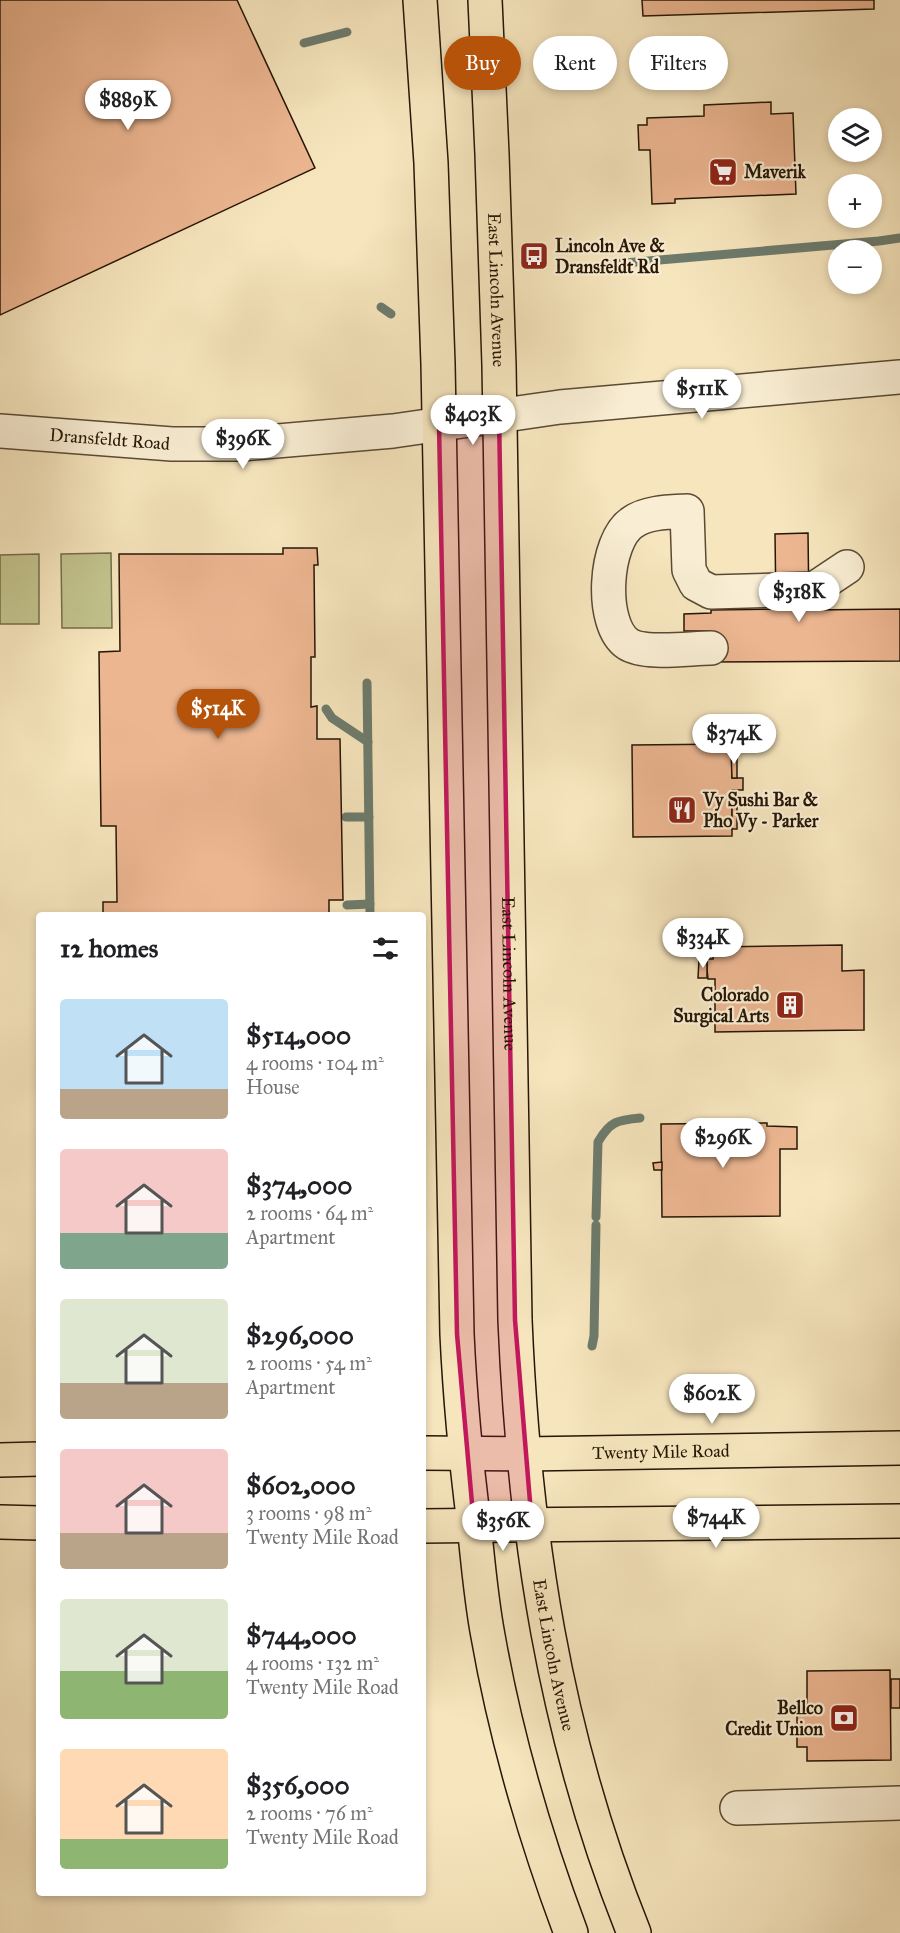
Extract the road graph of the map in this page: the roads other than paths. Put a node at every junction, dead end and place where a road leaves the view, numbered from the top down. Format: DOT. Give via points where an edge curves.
graph roads {
  1 [pos="420,0"];
  2 [pos="484,0"];
  3 [pos="900,377"];
  4 [pos="499,416"];
  5 [pos="439,425"];
  6 [pos="0,431"];
  7 [pos="847,567"];
  8 [pos="711,648"];
  9 [pos="900,1448"];
  10 [pos="426,1453"];
  11 [pos="465,1454"];
  12 [pos="524,1454"];
  13 [pos="36,1459"];
  14 [pos="0,1460"];
  15 [pos="900,1521"];
  16 [pos="0,1522"];
  17 [pos="36,1523"];
  18 [pos="426,1526"];
  19 [pos="474,1526"];
  20 [pos="532,1526"];
  21 [pos="900,1803"];
  22 [pos="737,1808"];
  23 [pos="571,1933"];
  24 [pos="634,1933"];
  1 -- 5 [label="main road" via="431,163"];
  2 -- 4 [label="main road, East Lincoln Avenue"];
  3 -- 4 [label="street, Dransfeldt Road" via="560,407"];
  4 -- 5 [label="street, Dransfeldt Road"];
  4 -- 12 [label="main road, East Lincoln Avenue" via="515,1320"];
  5 -- 6 [label="street, Dransfeldt Road" via="215,445"];
  5 -- 11 [label="main road" via="457,1334"];
  7 -- 8 [label="street" via="814,589 711,592 696,584 689,570 687,511 650,515 632,522 612,555 611,614 617,632 630,645 652,649"];
  9 -- 12 [label="main road, Twenty Mile Road"];
  10 -- 11 [label="main road, Twenty Mile Road"];
  11 -- 12 [label="main road, Twenty Mile Road"];
  11 -- 19 [label="main road"];
  12 -- 20 [label="main road, East Lincoln Avenue"];
  13 -- 14 [label="main road"];
  15 -- 20 [label="main road"];
  16 -- 17 [label="main road"];
  18 -- 19 [label="main road"];
  19 -- 20 [label="main road"];
  19 -- 23 [label="main road" via="486,1622 512,1745"];
  20 -- 24 [label="main road, East Lincoln Avenue" via="543,1612 567,1728 604,1855"];
  21 -- 22 [label="street"];
}
